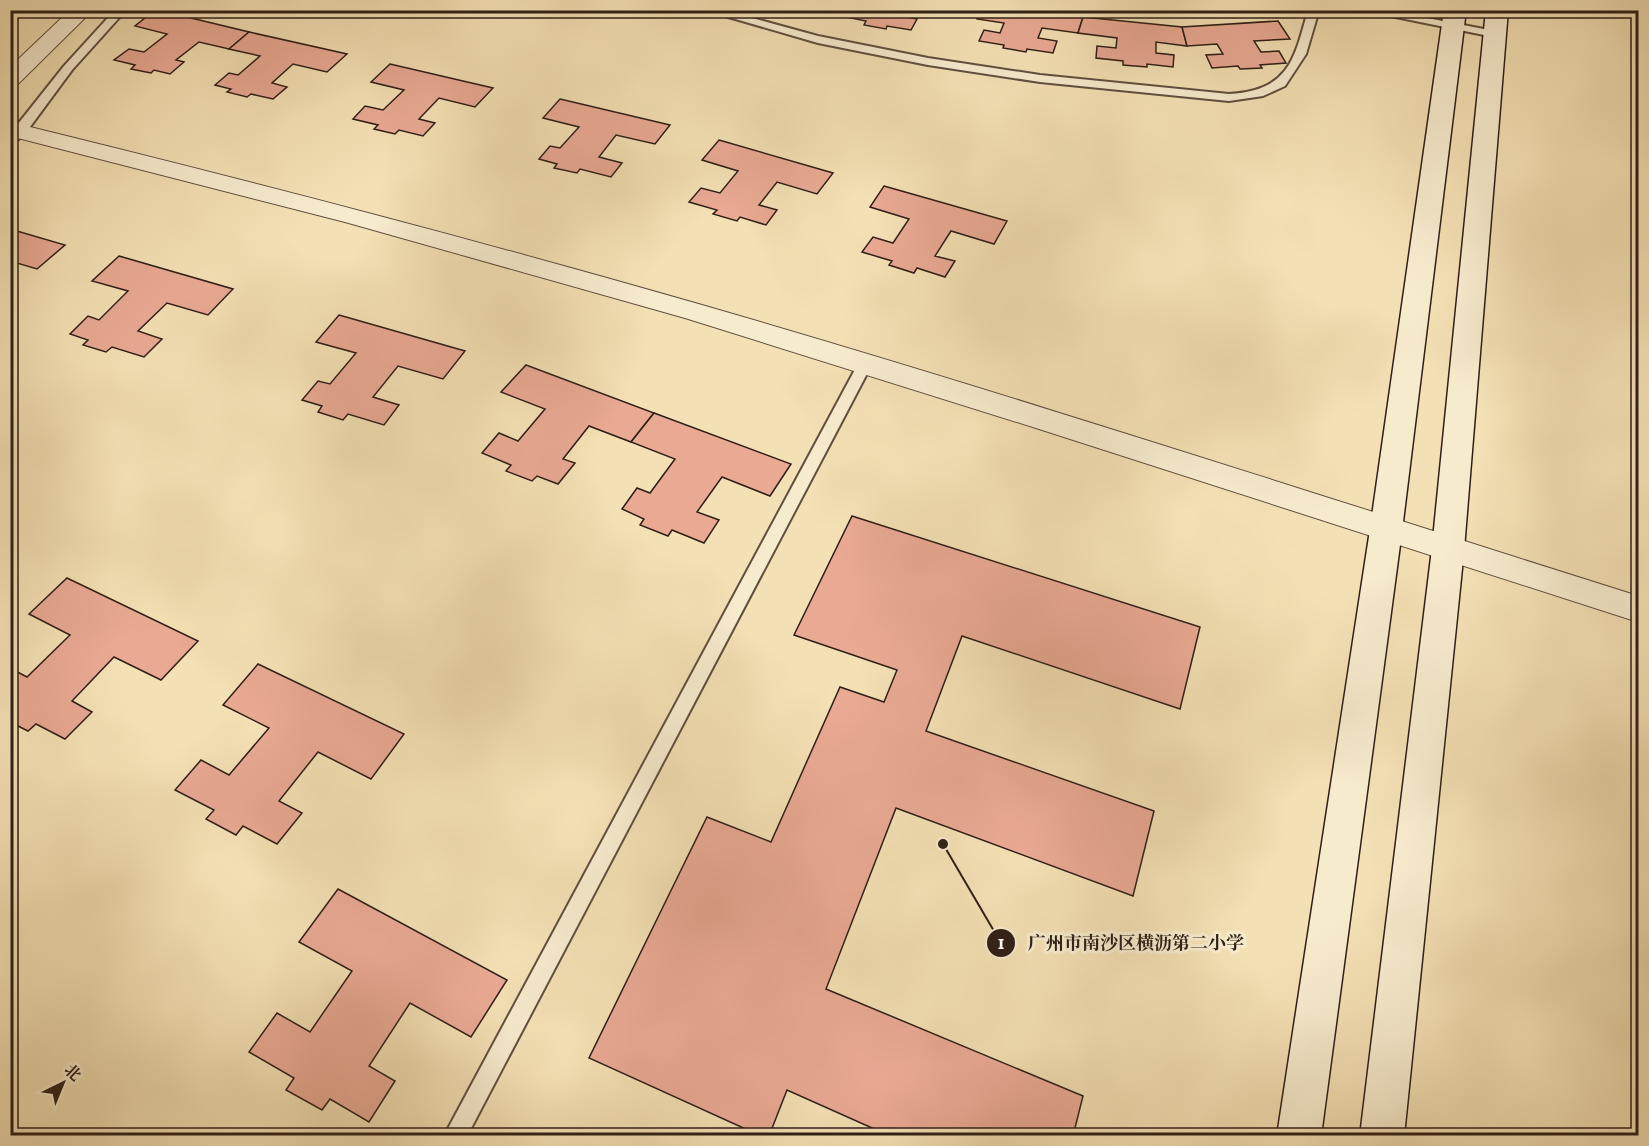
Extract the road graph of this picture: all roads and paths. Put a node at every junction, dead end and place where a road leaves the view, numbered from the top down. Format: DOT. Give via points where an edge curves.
graph roads {
  1 [pos="83,10"];
  2 [pos="121,10"];
  3 [pos="709,10"];
  4 [pos="1314,10"];
  5 [pos="1366,10"];
  6 [pos="1454,19"];
  7 [pos="1496,22"];
  8 [pos="10,79"];
  9 [pos="14,134"];
  10 [pos="865,364"];
  11 [pos="1386,530"];
  12 [pos="1448,549"];
  13 [pos="1638,609"];
  14 [pos="455,1136"];
  15 [pos="1299,1136"];
  16 [pos="1382,1136"];
  1 -- 8 [label="street"];
  2 -- 9 [label="lane"];
  3 -- 4 [label="lane" via="842,44 965,68 1230,97 1255,95 1275,88 1288,77 1307,38"];
  5 -- 6 [label="lane"];
  6 -- 7 [label="lane"];
  6 -- 11 [label="street"];
  7 -- 12 [label="street"];
  9 -- 10 [label="street" via="298,201"];
  10 -- 11 [label="street"];
  10 -- 14 [label="lane"];
  11 -- 12 [label="street"];
  11 -- 15 [label="street"];
  12 -- 13 [label="street"];
  12 -- 16 [label="street"];
}
